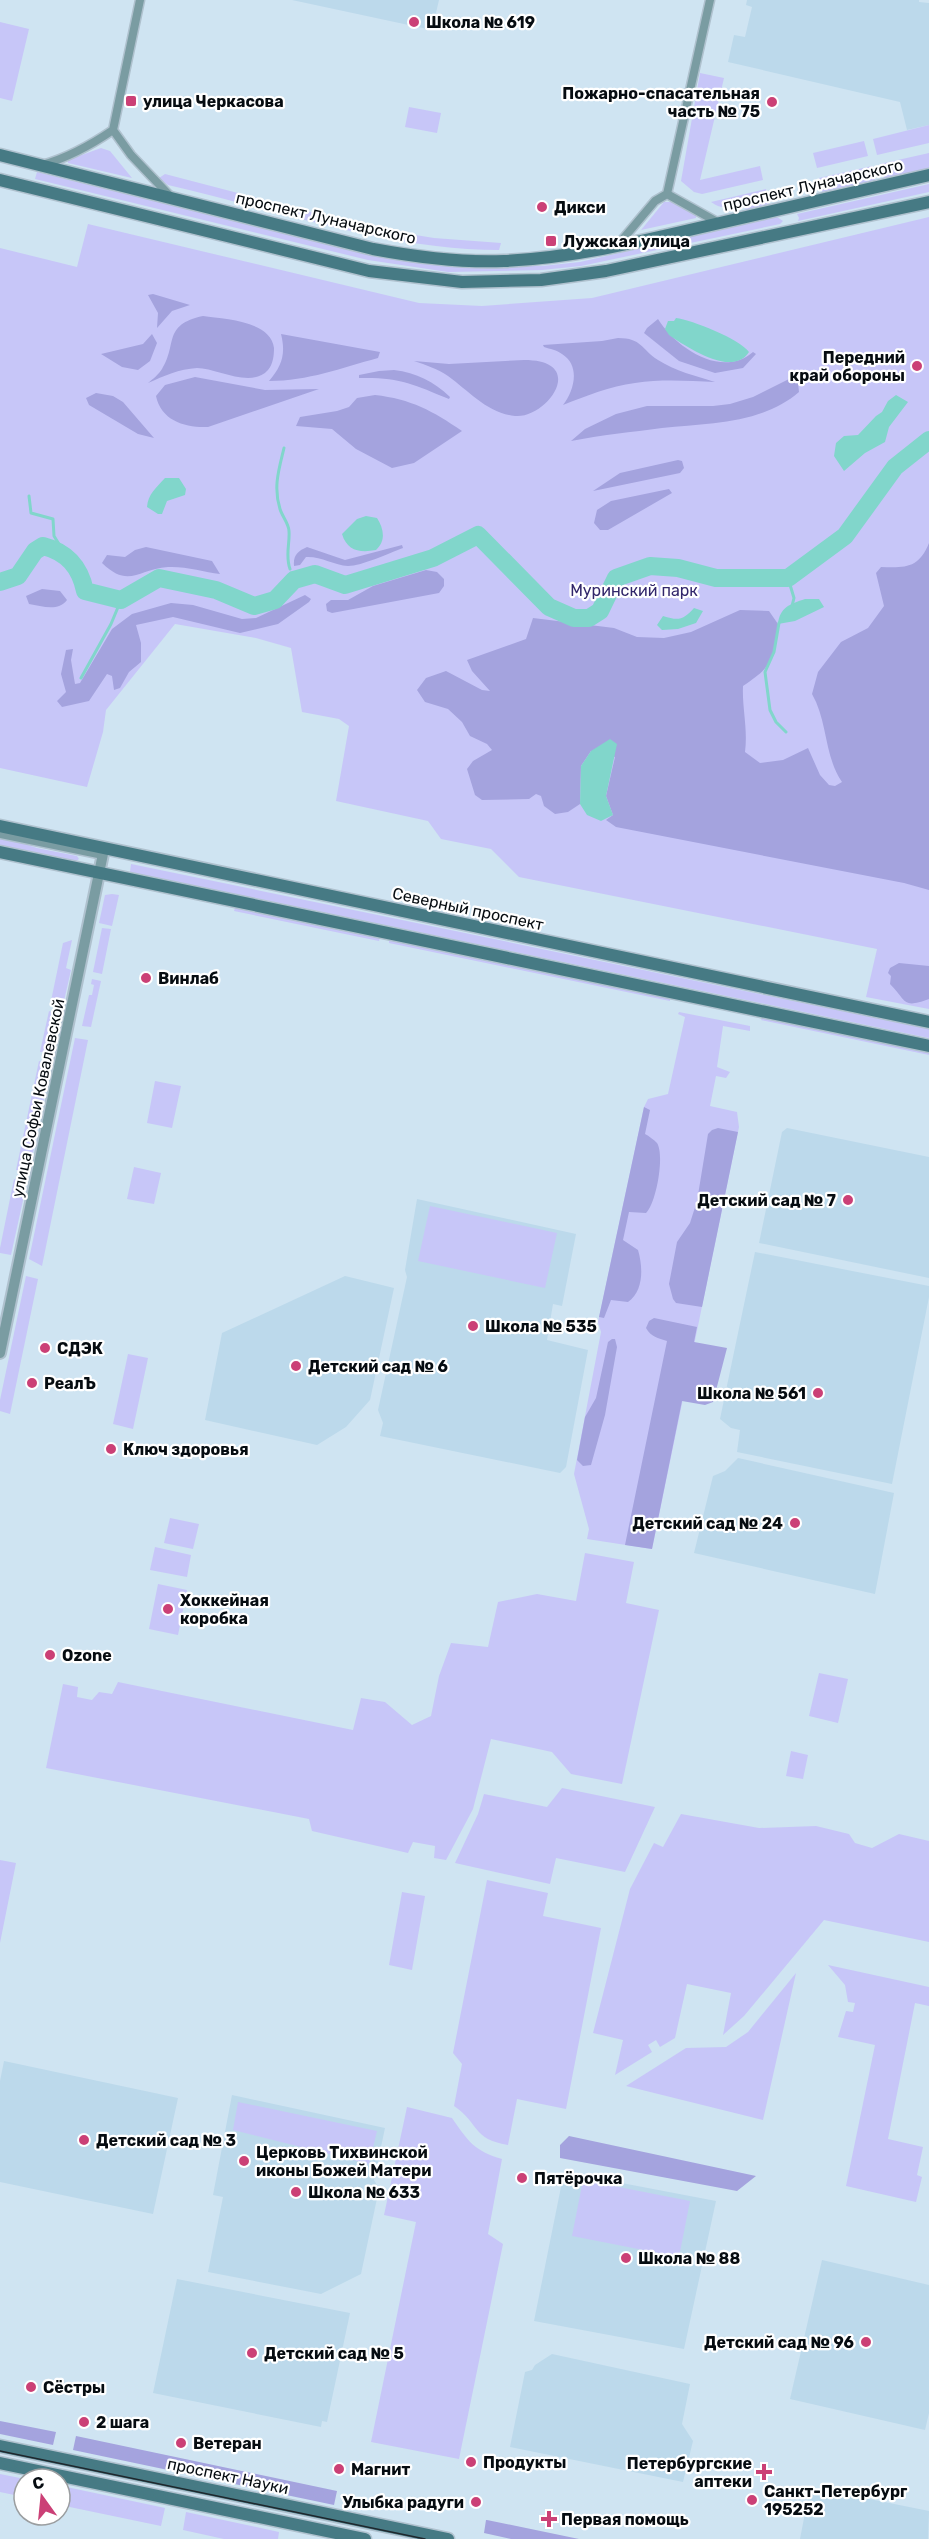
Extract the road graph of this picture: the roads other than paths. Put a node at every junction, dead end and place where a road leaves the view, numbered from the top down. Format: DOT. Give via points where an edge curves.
graph roads {
  1 [pos="140,0"];
  2 [pos="710,0"];
  3 [pos="113,130"];
  4 [pos="0,155"];
  5 [pos="39,166"];
  6 [pos="929,175"];
  7 [pos="0,180"];
  8 [pos="667,194"];
  9 [pos="172,197"];
  10 [pos="929,201"];
  11 [pos="788,207"];
  12 [pos="720,223"];
  13 [pos="789,232"];
  14 [pos="617,246"];
  15 [pos="0,826"];
  16 [pos="0,834"];
  17 [pos="0,852"];
  18 [pos="104,852"];
  19 [pos="100,873"];
  20 [pos="929,1022"];
  21 [pos="929,1046"];
  22 [pos="0,1353"];
  23 [pos="0,2446"];
  24 [pos="0,2463"];
  25 [pos="365,2539"];
  26 [pos="448,2539"];
  1 -- 3 [label="street"];
  2 -- 8 [label="street"];
  3 -- 5 [label="street" via="69,155"];
  3 -- 9 [label="street"];
  4 -- 5 [label="main road, проспект Луначарского"];
  5 -- 9 [label="main road, проспект Луначарского"];
  6 -- 11 [label="main road, проспект Луначарского"];
  7 -- 13 [label="main road" via="369,271 462,282 570,277"];
  8 -- 12 [label="street"];
  8 -- 14 [label="street" via="655,201"];
  9 -- 14 [label="main road, проспект Луначарского" via="416,257 502,261 556,257"];
  10 -- 13 [label="main road"];
  11 -- 12 [label="main road, проспект Луначарского"];
  11 -- 13 [label="main road" via="793,221"];
  12 -- 14 [label="main road, проспект Луначарского"];
  15 -- 18 [label="main road, Северный проспект"];
  16 -- 18 [label="street, Северный проспект"];
  17 -- 19 [label="main road"];
  18 -- 19 [label="street, улица Софьи Ковалевской"];
  18 -- 20 [label="main road, Северный проспект"];
  19 -- 21 [label="main road"];
  19 -- 22 [label="street, улица Софьи Ковалевской"];
  23 -- 26 [label="main road, проспект Науки"];
  24 -- 25 [label="main road, проспект Науки"];
}
